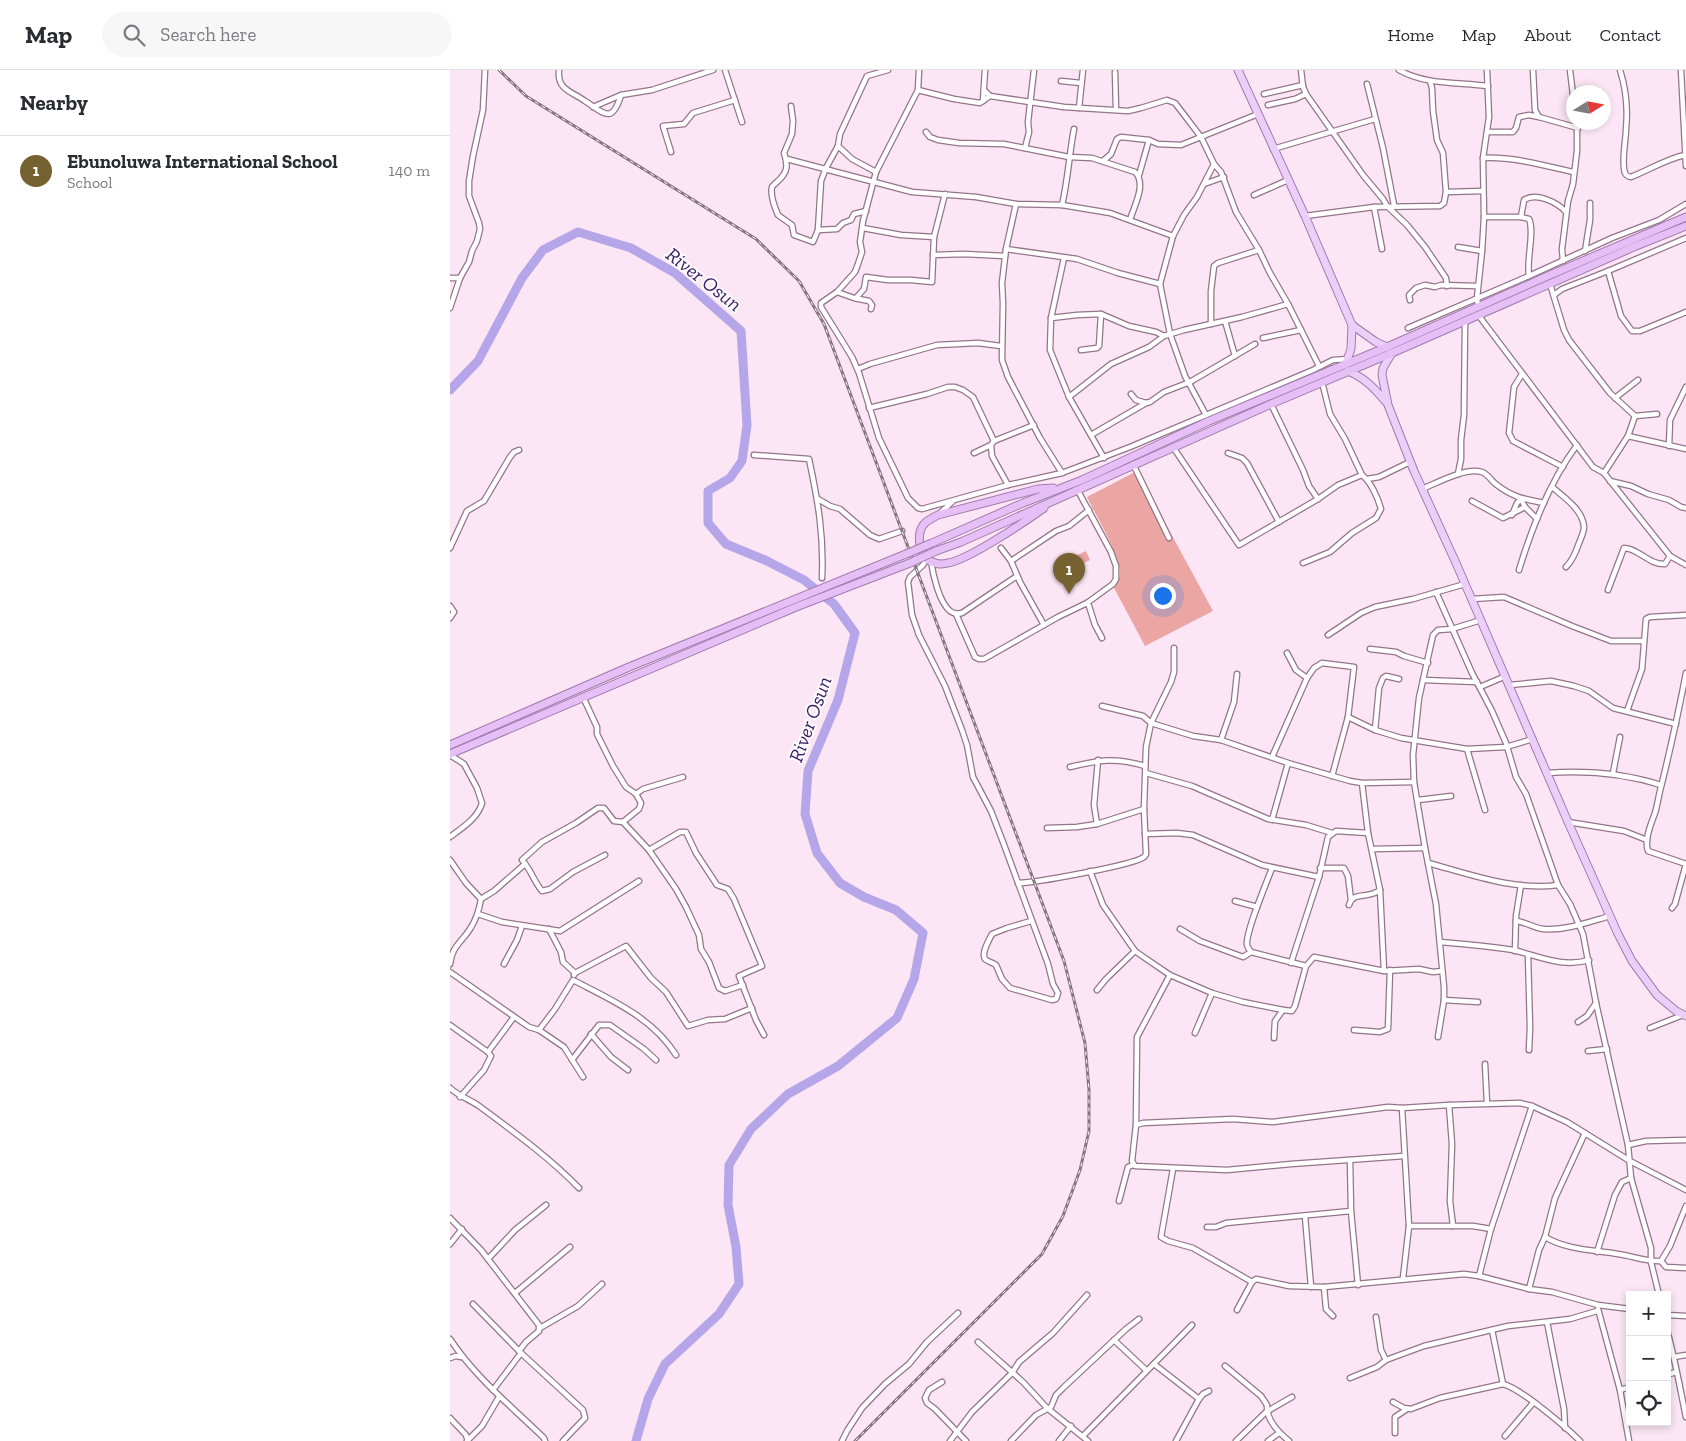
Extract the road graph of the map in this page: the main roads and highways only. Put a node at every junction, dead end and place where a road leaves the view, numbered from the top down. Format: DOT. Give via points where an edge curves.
graph roads {
  1 [pos="1238,70"];
  2 [pos="1686,217"];
  3 [pos="1686,226"];
  4 [pos="1651,232"];
  5 [pos="1655,239"];
  6 [pos="1352,325"];
  7 [pos="1387,347"];
  8 [pos="1392,354"];
  9 [pos="1347,361"];
  10 [pos="1348,372"];
  11 [pos="1388,404"];
  12 [pos="1061,488"];
  13 [pos="1056,499"];
  14 [pos="846,582"];
  15 [pos="794,604"];
  16 [pos="450,745"];
  17 [pos="450,754"];
  18 [pos="1685,1016"];
  1 -- 6 [label="main road"];
  2 -- 4 [label="highway"];
  3 -- 5 [label="highway"];
  4 -- 5 [label="highway"];
  4 -- 7 [label="highway" via="1576,260"];
  5 -- 8 [label="highway"];
  6 -- 7 [label="main road"];
  6 -- 9 [label="main road"];
  7 -- 9 [label="highway"];
  8 -- 10 [label="highway"];
  8 -- 11 [label="main road" via="1382,375"];
  9 -- 12 [label="highway"];
  10 -- 11 [label="main road" via="1362,377"];
  10 -- 13 [label="highway"];
  11 -- 18 [label="main road" via="1410,462 1626,950 1657,994"];
  12 -- 13 [label="highway" via="1038,489 938,515 925,523 919,542 929,560 936,564 950,563 970,554"];
  12 -- 14 [label="highway, bridge"];
  13 -- 14 [label="highway, bridge" via="961,542"];
  14 -- 15 [label="highway"];
  15 -- 16 [label="highway" via="629,667"];
  15 -- 17 [label="highway"];
}
